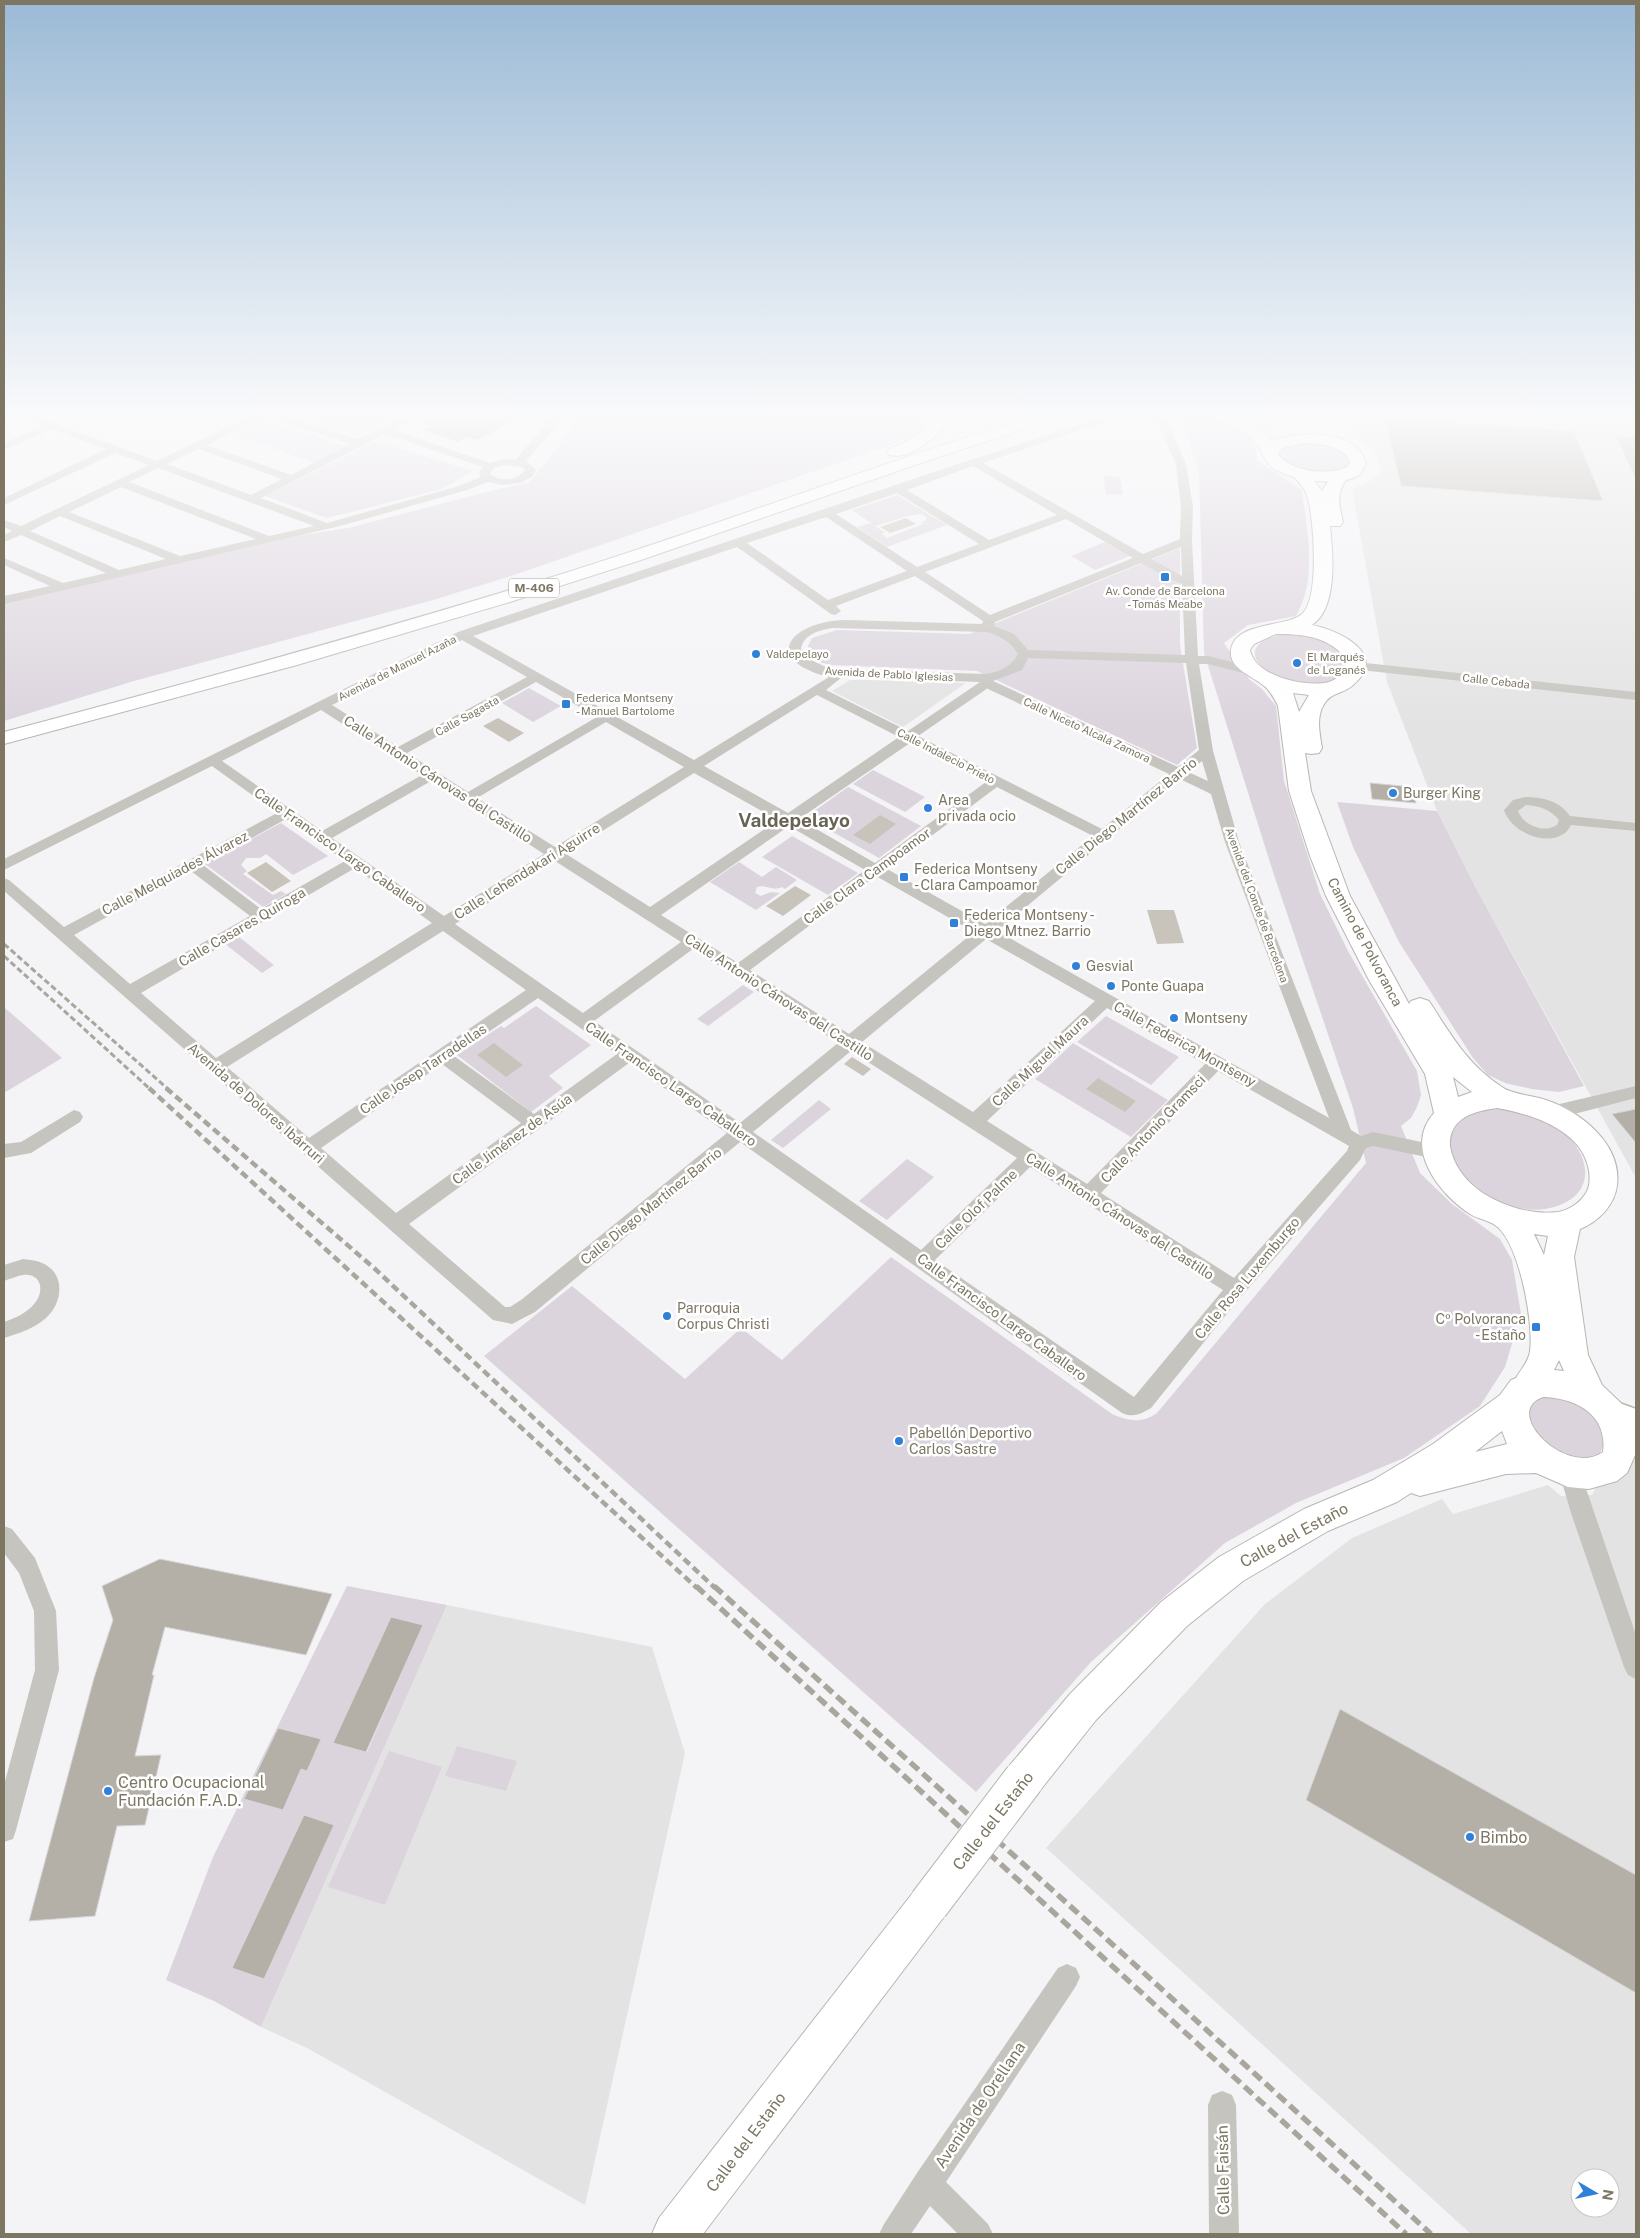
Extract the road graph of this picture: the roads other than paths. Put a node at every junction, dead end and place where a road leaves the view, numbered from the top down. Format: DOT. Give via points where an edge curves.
graph roads {
  1 [pos="46,518"];
  2 [pos="75,518"];
  3 [pos="212,518"];
  4 [pos="305,518"];
  5 [pos="353,518"];
  6 [pos="714,518"];
  7 [pos="741,518"];
  8 [pos="811,518"];
  9 [pos="836,518"];
  10 [pos="945,518"];
  11 [pos="1058,518"];
  12 [pos="1073,518"];
  13 [pos="1187,518"];
  14 [pos="1319,518"];
  15 [pos="1333,518"];
  16 [pos="4,523"];
  17 [pos="326,526"];
  18 [pos="22,530"];
  19 [pos="4,539"];
  20 [pos="267,540"];
  21 [pos="1186,541"];
  22 [pos="738,542"];
  23 [pos="988,545"];
  24 [pos="1143,558"];
  25 [pos="176,560"];
  26 [pos="4,561"];
  27 [pos="916,572"];
  28 [pos="116,573"];
  29 [pos="1188,581"];
  30 [pos="60,586"];
  31 [pos="4,600"];
  32 [pos="827,605"];
  33 [pos="1330,622"];
  34 [pos="851,624"];
  35 [pos="988,624"];
  36 [pos="1292,628"];
  37 [pos="462,635"];
  38 [pos="1240,652"];
  39 [pos="1024,654"];
  40 [pos="1192,660"];
  41 [pos="1208,660"];
  42 [pos="1356,666"];
  43 [pos="838,674"];
  44 [pos="1261,676"];
  45 [pos="536,678"];
  46 [pos="987,681"];
  47 [pos="1327,688"];
  48 [pos="816,690"];
  49 [pos="1636,696"];
  50 [pos="322,705"];
  51 [pos="606,717"];
  52 [pos="4,726"];
  53 [pos="4,738"];
  54 [pos="909,738"];
  55 [pos="1206,751"];
  56 [pos="398,753"];
  57 [pos="212,760"];
  58 [pos="692,767"];
  59 [pos="1179,773"];
  60 [pos="432,775"];
  61 [pos="996,781"];
  62 [pos="1218,792"];
  63 [pos="467,798"];
  64 [pos="287,812"];
  65 [pos="788,820"];
  66 [pos="1566,820"];
  67 [pos="1636,827"];
  68 [pos="1103,835"];
  69 [pos="322,837"];
  70 [pos="554,854"];
  71 [pos="356,861"];
  72 [pos="192,864"];
  73 [pos="4,865"];
  74 [pos="875,870"];
  75 [pos="4,883"];
  76 [pos="650,915"];
  77 [pos="260,916"];
  78 [pos="444,923"];
  79 [pos="985,932"];
  80 [pos="63,934"];
  81 [pos="692,942"];
  82 [pos="738,971"];
  83 [pos="538,990"];
  84 [pos="129,992"];
  85 [pos="1106,1000"];
  86 [pos="582,1022"];
  87 [pos="850,1043"];
  88 [pos="629,1054"];
  89 [pos="443,1056"];
  90 [pos="1217,1062"];
  91 [pos="214,1067"];
  92 [pos="1636,1092"];
  93 [pos="1497,1098"];
  94 [pos="1448,1113"];
  95 [pos="1552,1113"];
  96 [pos="74,1117"];
  97 [pos="974,1122"];
  98 [pos="532,1123"];
  99 [pos="740,1133"];
  100 [pos="1351,1137"];
  101 [pos="308,1148"];
  102 [pos="4,1151"];
  103 [pos="1436,1152"];
  104 [pos="1029,1157"];
  105 [pos="1088,1195"];
  106 [pos="1506,1217"];
  107 [pos="1569,1221"];
  108 [pos="395,1224"];
  109 [pos="923,1260"];
  110 [pos="4,1273"];
  111 [pos="1236,1289"];
  112 [pos="512,1316"];
  113 [pos="4,1330"];
  114 [pos="1521,1394"];
  115 [pos="1129,1407"];
  116 [pos="1613,1410"];
  117 [pos="1628,1453"];
  118 [pos="1539,1458"];
  119 [pos="1570,1472"];
  120 [pos="1385,1491"];
  121 [pos="4,1536"];
  122 [pos="1636,1667"];
  123 [pos="4,1830"];
  124 [pos="1067,1977"];
  125 [pos="1222,2105"];
  126 [pos="927,2184"];
  127 [pos="675,2234"];
  128 [pos="894,2234"];
  129 [pos="978,2234"];
  130 [pos="1224,2234"];
  1 -- 18 [label="street"];
  2 -- 25 [label="street"];
  3 -- 20 [label="street"];
  4 -- 17 [label="street"];
  5 -- 17 [label="street"];
  6 -- 52 [label="main road, M-406" via="409,618"];
  7 -- 53 [label="main road, M-406" via="417,626"];
  8 -- 22 [label="street, Avenida de Manuel Azaña"];
  9 -- 27 [label="street"];
  10 -- 23 [label="street"];
  11 -- 23 [label="street"];
  12 -- 24 [label="street"];
  13 -- 21 [label="street, Avenida del Conde de Barcelona"];
  14 -- 36 [label="main road" via="1323,552 1318,601 1311,616"];
  15 -- 33 [label="main road" via="1338,558"];
  16 -- 18 [label="street"];
  17 -- 20 [label="street"];
  18 -- 19 [label="street"];
  18 -- 28 [label="street"];
  20 -- 25 [label="street"];
  21 -- 24 [label="street"];
  21 -- 29 [label="street, Avenida del Conde de Barcelona"];
  22 -- 32 [label="street"];
  22 -- 37 [label="street, Avenida de Manuel Azaña"];
  23 -- 27 [label="street"];
  24 -- 29 [label="street" via="1175,578"];
  24 -- 35 [label="street"];
  25 -- 28 [label="street"];
  26 -- 30 [label="street"];
  27 -- 32 [label="street"];
  27 -- 35 [label="street"];
  28 -- 30 [label="street"];
  29 -- 40 [label="street, Avenida del Conde de Barcelona"];
  30 -- 31 [label="street"];
  32 -- 34 [label="street"];
  33 -- 36 [label="main road"];
  33 -- 42 [label="main road" via="1355,657"];
  34 -- 35 [label="street, Avenida de Pablo Iglesias"];
  34 -- 43 [label="street, Avenida de Pablo Iglesias" via="821,626 794,644 794,652 803,662 818,670"];
  35 -- 39 [label="street, Avenida de Pablo Iglesias" via="1017,642"];
  36 -- 38 [label="main road" via="1276,628 1250,636"];
  37 -- 45 [label="street, Calle Federica Montseny"];
  37 -- 50 [label="street, Avenida de Manuel Azaña"];
  38 -- 41 [label="street"];
  38 -- 44 [label="main road, Camino de Polvoranca" via="1243,662"];
  39 -- 40 [label="street"];
  39 -- 46 [label="street, Avenida de Pablo Iglesias" via="1017,667"];
  40 -- 41 [label="street"];
  40 -- 55 [label="street, Avenida del Conde de Barcelona"];
  41 -- 44 [label="street"];
  42 -- 47 [label="main road" via="1354,674 1347,680"];
  42 -- 49 [label="street, Calle Cebada"];
  43 -- 46 [label="street, Avenida de Pablo Iglesias"];
  43 -- 48 [label="street, Calle Lehendakari Aguirre"];
  44 -- 47 [label="main road" via="1289,687"];
  44 -- 94 [label="main road, Camino de Polvoranca" via="1283,694 1288,706 1300,791 1338,896 1382,980 1438,1073"];
  45 -- 51 [label="street, Calle Federica Montseny"];
  45 -- 56 [label="street, Calle Sagasta"];
  46 -- 54 [label="street"];
  46 -- 59 [label="street, Calle Niceto Alcalá Zamora"];
  47 -- 93 [label="main road, Camino de Polvoranca" via="1309,709 1311,752 1326,815 1357,897 1386,954 1451,1057"];
  48 -- 54 [label="street, Calle Indalecio Prieto"];
  48 -- 58 [label="street, Calle Lehendakari Aguirre"];
  50 -- 56 [label="street, Calle Antonio Cánovas del Castillo"];
  50 -- 57 [label="street, Avenida de Manuel Azaña"];
  51 -- 58 [label="street, Calle Federica Montseny"];
  51 -- 63 [label="street"];
  54 -- 61 [label="street, Calle Indalecio Prieto"];
  54 -- 65 [label="street"];
  55 -- 59 [label="street, Calle Diego Martínez Barrio"];
  55 -- 62 [label="street, Avenida del Conde de Barcelona"];
  56 -- 60 [label="street, Calle Antonio Cánovas del Castillo"];
  57 -- 64 [label="street, Calle Francisco Largo Caballero"];
  57 -- 73 [label="street, Avenida de Manuel Azaña"];
  58 -- 65 [label="street, Calle Federica Montseny"];
  58 -- 70 [label="street, Calle Lehendakari Aguirre"];
  59 -- 62 [label="street, Calle Niceto Alcalá Zamora"];
  59 -- 68 [label="street, Calle Diego Martínez Barrio"];
  60 -- 63 [label="street, Calle Antonio Cánovas del Castillo"];
  60 -- 69 [label="street"];
  61 -- 68 [label="street, Calle Indalecio Prieto"];
  61 -- 74 [label="street, Calle Clara Campoamor"];
  62 -- 100 [label="street, Avenida del Conde de Barcelona" via="1232,842"];
  63 -- 70 [label="street, Calle Antonio Cánovas del Castillo"];
  64 -- 69 [label="street, Calle Francisco Largo Caballero"];
  64 -- 72 [label="street, Calle Melquiades Álvarez"];
  65 -- 74 [label="street, Calle Federica Montseny"];
  65 -- 76 [label="street"];
  66 -- 67 [label="street"];
  68 -- 79 [label="street, Calle Diego Martínez Barrio"];
  69 -- 71 [label="street, Calle Francisco Largo Caballero"];
  70 -- 76 [label="street, Calle Antonio Cánovas del Castillo"];
  70 -- 78 [label="street, Calle Lehendakari Aguirre"];
  71 -- 77 [label="street, Calle Casares Quiroga"];
  71 -- 78 [label="street, Calle Francisco Largo Caballero"];
  72 -- 77 [label="street"];
  72 -- 80 [label="street, Calle Melquiades Álvarez"];
  74 -- 79 [label="street, Calle Federica Montseny"];
  74 -- 82 [label="street, Calle Clara Campoamor"];
  75 -- 80 [label="street, Avenida de Dolores Ibárruri"];
  76 -- 81 [label="street, Calle Antonio Cánovas del Castillo"];
  77 -- 84 [label="street, Calle Casares Quiroga"];
  78 -- 83 [label="street, Calle Francisco Largo Caballero"];
  78 -- 91 [label="street, Calle Lehendakari Aguirre"];
  79 -- 85 [label="street, Calle Federica Montseny"];
  79 -- 87 [label="street, Calle Diego Martínez Barrio"];
  80 -- 84 [label="street, Avenida de Dolores Ibárruri"];
  81 -- 82 [label="street, Calle Antonio Cánovas del Castillo"];
  81 -- 86 [label="street"];
  82 -- 87 [label="street, Calle Antonio Cánovas del Castillo"];
  83 -- 86 [label="street, Calle Francisco Largo Caballero"];
  83 -- 89 [label="street, Calle Josep Tarradellas"];
  84 -- 91 [label="street, Avenida de Dolores Ibárruri"];
  85 -- 90 [label="street, Calle Federica Montseny"];
  85 -- 97 [label="street, Calle Miguel Maura"];
  86 -- 88 [label="street, Calle Francisco Largo Caballero"];
  87 -- 97 [label="street, Calle Antonio Cánovas del Castillo"];
  87 -- 99 [label="street, Calle Diego Martínez Barrio"];
  88 -- 98 [label="street, Calle Jiménez de Asúa"];
  88 -- 99 [label="street, Calle Francisco Largo Caballero"];
  89 -- 98 [label="street"];
  89 -- 101 [label="street, Calle Josep Tarradellas"];
  90 -- 100 [label="street, Calle Federica Montseny"];
  90 -- 105 [label="street, Calle Antonio Gramsci"];
  91 -- 101 [label="street, Avenida de Dolores Ibárruri"];
  92 -- 95 [label="street"];
  93 -- 94 [label="main road" via="1478,1100"];
  93 -- 95 [label="main road" via="1524,1102"];
  94 -- 103 [label="main road" via="1434,1137"];
  95 -- 107 [label="main road" via="1574,1127 1591,1145 1602,1164 1604,1184 1598,1201 1584,1214"];
  96 -- 102 [label="street" via="25,1148"];
  97 -- 104 [label="street, Calle Antonio Cánovas del Castillo"];
  98 -- 108 [label="street, Calle Jiménez de Asúa"];
  99 -- 109 [label="street, Calle Francisco Largo Caballero"];
  99 -- 112 [label="street, Calle Diego Martínez Barrio"];
  100 -- 103 [label="street"];
  100 -- 111 [label="street, Calle Rosa Luxemburgo" via="1354,1155"];
  101 -- 108 [label="street, Avenida de Dolores Ibárruri"];
  103 -- 106 [label="main road" via="1452,1181 1482,1206"];
  104 -- 105 [label="street, Calle Antonio Cánovas del Castillo"];
  104 -- 109 [label="street, Calle Olof Palme"];
  105 -- 111 [label="street, Calle Antonio Cánovas del Castillo"];
  106 -- 107 [label="main road" via="1541,1224"];
  106 -- 114 [label="main road" via="1532,1256 1542,1292 1546,1352 1537,1373"];
  107 -- 116 [label="main road" via="1563,1233 1559,1257 1572,1355"];
  108 -- 112 [label="street, Avenida de Dolores Ibárruri" via="500,1314"];
  109 -- 115 [label="street, Calle Francisco Largo Caballero"];
  110 -- 113 [label="street" via="24,1267 39,1270 48,1275 52,1288 43,1310 32,1320"];
  111 -- 115 [label="street, Calle Rosa Luxemburgo" via="1144,1402"];
  114 -- 116 [label="main road" via="1558,1383 1574,1387"];
  114 -- 118 [label="main road" via="1513,1419 1526,1446"];
  114 -- 120 [label="main road, Calle del Estaño" via="1446,1455"];
  116 -- 117 [label="main road"];
  117 -- 119 [label="main road" via="1596,1473 1582,1475"];
  118 -- 119 [label="main road"];
  118 -- 120 [label="main road, Calle del Estaño" via="1521,1457 1487,1463"];
  119 -- 122 [label="street"];
  120 -- 127 [label="main road, Calle del Estaño, bridge" via="1316,1520 1230,1569 1174,1614 1102,1687 1024,1779"];
  121 -- 123 [label="street" via="27,1566 44,1611 47,1670"];
  124 -- 126 [label="street, Avenida de Orellana"];
  125 -- 130 [label="street, Calle Faisán"];
  126 -- 128 [label="street, Avenida de Orellana"];
  126 -- 129 [label="street"];
}
